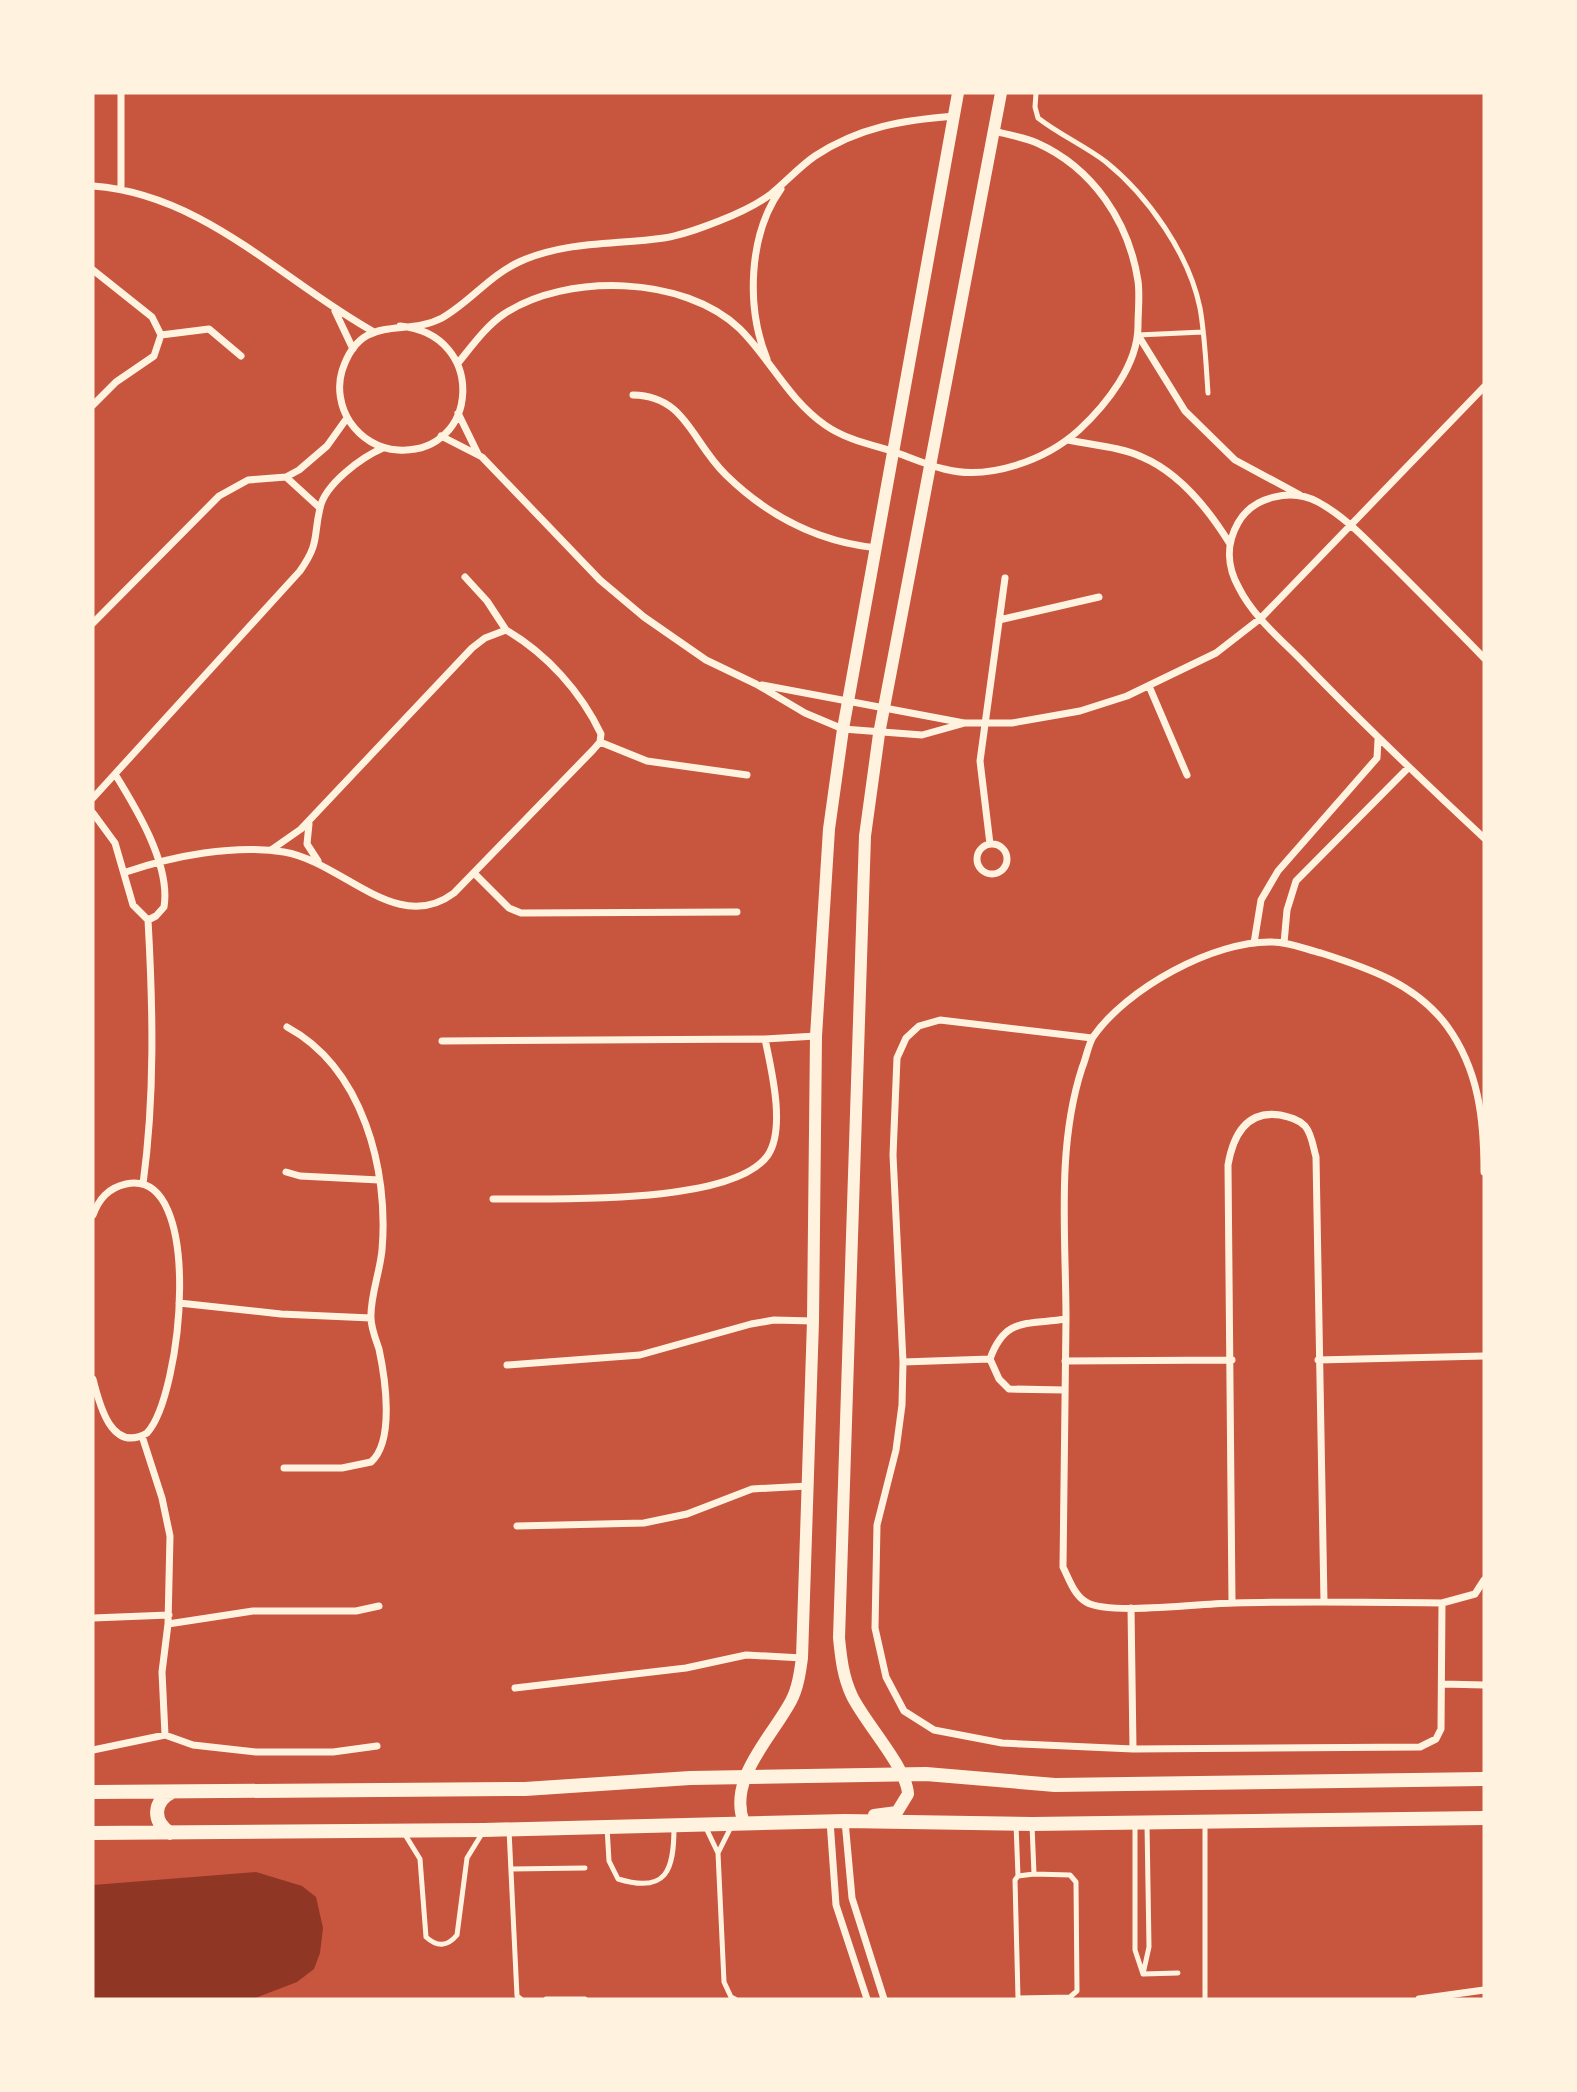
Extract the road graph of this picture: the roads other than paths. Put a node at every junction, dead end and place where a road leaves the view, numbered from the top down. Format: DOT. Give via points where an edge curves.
graph roads {
  1 [pos="121,93"];
  2 [pos="958,93"];
  3 [pos="1001,93"];
  4 [pos="1036,93"];
  5 [pos="956,116"];
  6 [pos="994,131"];
  7 [pos="798,170"];
  8 [pos="93,186"];
  9 [pos="121,188"];
  10 [pos="93,270"];
  11 [pos="334,310"];
  12 [pos="400,326"];
  13 [pos="374,332"];
  14 [pos="1203,332"];
  15 [pos="161,335"];
  16 [pos="1138,335"];
  17 [pos="353,349"];
  18 [pos="242,356"];
  19 [pos="458,363"];
  20 [pos="773,371"];
  21 [pos="1484,387"];
  22 [pos="1208,393"];
  23 [pos="633,395"];
  24 [pos="93,405"];
  25 [pos="458,413"];
  26 [pos="347,418"];
  27 [pos="441,436"];
  28 [pos="1068,440"];
  29 [pos="383,448"];
  30 [pos="894,452"];
  31 [pos="478,454"];
  32 [pos="930,464"];
  33 [pos="286,477"];
  34 [pos="1311,499"];
  35 [pos="320,508"];
  36 [pos="1351,525"];
  37 [pos="1230,544"];
  38 [pos="878,548"];
  39 [pos="465,577"];
  40 [pos="1005,578"];
  41 [pos="1099,597"];
  42 [pos="1261,618"];
  43 [pos="999,620"];
  44 [pos="93,623"];
  45 [pos="506,630"];
  46 [pos="1482,652"];
  47 [pos="756,684"];
  48 [pos="1149,686"];
  49 [pos="849,700"];
  50 [pos="885,707"];
  51 [pos="986,722"];
  52 [pos="965,723"];
  53 [pos="844,729"];
  54 [pos="879,734"];
  55 [pos="1378,739"];
  56 [pos="600,743"];
  57 [pos="1409,767"];
  58 [pos="115,774"];
  59 [pos="747,775"];
  60 [pos="1186,775"];
  61 [pos="93,798"];
  62 [pos="93,813"];
  63 [pos="312,817"];
  64 [pos="1484,838"];
  65 [pos="990,844"];
  66 [pos="271,850"];
  67 [pos="157,861"];
  68 [pos="320,863"];
  69 [pos="126,872"];
  70 [pos="474,873"];
  71 [pos="737,912"];
  72 [pos="148,920"];
  73 [pos="1254,943"];
  74 [pos="1284,943"];
  75 [pos="287,1027"];
  76 [pos="816,1037"];
  77 [pos="1092,1038"];
  78 [pos="765,1039"];
  79 [pos="442,1041"];
  80 [pos="286,1172"];
  81 [pos="1484,1172"];
  82 [pos="379,1180"];
  83 [pos="143,1184"];
  84 [pos="493,1199"];
  85 [pos="93,1215"];
  86 [pos="179,1303"];
  87 [pos="370,1318"];
  88 [pos="1066,1319"];
  89 [pos="813,1321"];
  90 [pos="1484,1356"];
  91 [pos="989,1359"];
  92 [pos="1232,1360"];
  93 [pos="1318,1360"];
  94 [pos="1065,1361"];
  95 [pos="903,1362"];
  96 [pos="507,1365"];
  97 [pos="93,1379"];
  98 [pos="1065,1390"];
  99 [pos="142,1436"];
  100 [pos="284,1468"];
  101 [pos="808,1486"];
  102 [pos="517,1526"];
  103 [pos="1484,1580"];
  104 [pos="1324,1602"];
  105 [pos="1232,1603"];
  106 [pos="1442,1603"];
  107 [pos="379,1606"];
  108 [pos="1131,1608"];
  109 [pos="169,1615"];
  110 [pos="93,1618"];
  111 [pos="168,1625"];
  112 [pos="802,1658"];
  113 [pos="1443,1684"];
  114 [pos="1484,1685"];
  115 [pos="515,1688"];
  116 [pos="165,1735"];
  117 [pos="377,1746"];
  118 [pos="1133,1749"];
  119 [pos="93,1750"];
  120 [pos="903,1774"];
  121 [pos="747,1777"];
  122 [pos="1484,1779"];
  123 [pos="172,1792"];
  124 [pos="93,1793"];
  125 [pos="1484,1818"];
  126 [pos="837,1821"];
  127 [pos="1205,1821"];
  128 [pos="1141,1822"];
  129 [pos="738,1823"];
  130 [pos="704,1824"];
  131 [pos="1016,1824"];
  132 [pos="1032,1824"];
  133 [pos="674,1826"];
  134 [pos="607,1827"];
  135 [pos="484,1830"];
  136 [pos="509,1830"];
  137 [pos="401,1831"];
  138 [pos="93,1833"];
  139 [pos="170,1833"];
  140 [pos="718,1853"];
  141 [pos="585,1867"];
  142 [pos="511,1869"];
  143 [pos="1034,1874"];
  144 [pos="1018,1875"];
  145 [pos="1178,1973"];
  146 [pos="1143,1974"];
  147 [pos="1484,1990"];
  148 [pos="521,1999"];
  149 [pos="546,1999"];
  150 [pos="585,1999"];
  151 [pos="735,1999"];
  152 [pos="867,1999"];
  153 [pos="884,1999"];
  154 [pos="1205,1999"];
  155 [pos="1419,1999"];
  1 -- 9 [label="street"];
  2 -- 5 [label="street"];
  3 -- 6 [label="street"];
  4 -- 14 [label="lane" via="1038,118 1113,169 1136,191 1179,251 1193,282"];
  5 -- 7 [label="street" via="908,119 873,128 832,146"];
  5 -- 30 [label="street"];
  6 -- 16 [label="street" via="1037,143 1076,167 1107,199 1128,239 1136,272"];
  6 -- 32 [label="street"];
  7 -- 12 [label="street" via="769,195 720,220 673,237 548,252 496,275 440,318"];
  7 -- 20 [label="street" via="768,212 756,254 757,320"];
  8 -- 9 [label="street"];
  9 -- 11 [label="street" via="207,222 251,248"];
  10 -- 15 [label="street" via="152,317"];
  11 -- 13 [label="street"];
  11 -- 17 [label="street"];
  12 -- 13 [label="street"];
  12 -- 19 [label="street" via="428,331 451,350"];
  13 -- 17 [label="street"];
  14 -- 16 [label="lane"];
  14 -- 22 [label="lane"];
  15 -- 18 [label="street" via="209,329"];
  15 -- 24 [label="street" via="154,356 116,382"];
  16 -- 28 [label="street" via="1124,371 1101,409"];
  16 -- 34 [label="street" via="1185,411 1235,460"];
  17 -- 26 [label="street" via="340,382"];
  19 -- 20 [label="street" via="489,326 514,308 552,291 603,285 655,291 703,306 738,328"];
  19 -- 25 [label="street" via="463,397"];
  20 -- 30 [label="street" via="797,403 824,424 842,436"];
  21 -- 36 [label="street"];
  23 -- 38 [label="street" via="666,401 726,475 773,512 831,541"];
  25 -- 27 [label="street"];
  25 -- 31 [label="street"];
  26 -- 29 [label="street" via="356,431"];
  26 -- 33 [label="street" via="324,449"];
  27 -- 29 [label="street" via="419,448"];
  27 -- 31 [label="street"];
  28 -- 32 [label="street" via="1025,462 988,471"];
  28 -- 37 [label="street" via="1142,456 1192,494"];
  29 -- 35 [label="street" via="340,480"];
  30 -- 32 [label="street"];
  30 -- 38 [label="street"];
  31 -- 47 [label="street" via="600,580 644,617 706,660"];
  32 -- 50 [label="street"];
  33 -- 35 [label="street"];
  33 -- 44 [label="street" via="248,480 228,489"];
  34 -- 36 [label="street"];
  34 -- 37 [label="street" via="1287,495 1260,502 1240,519"];
  35 -- 58 [label="street" via="316,542 300,571"];
  36 -- 42 [label="street"];
  36 -- 46 [label="street"];
  37 -- 42 [label="street" via="1234,578"];
  38 -- 49 [label="street"];
  39 -- 45 [label="street"];
  40 -- 43 [label="street"];
  41 -- 43 [label="street"];
  42 -- 48 [label="street" via="1216,653"];
  42 -- 55 [label="street"];
  43 -- 51 [label="street"];
  45 -- 56 [label="street" via="527,642 574,690 601,734"];
  45 -- 63 [label="street" via="472,648"];
  47 -- 49 [label="street"];
  47 -- 53 [label="street" via="805,713"];
  48 -- 51 [label="street" via="1080,711 1012,723"];
  48 -- 60 [label="street"];
  49 -- 50 [label="street"];
  49 -- 53 [label="street"];
  50 -- 52 [label="street"];
  50 -- 54 [label="street"];
  51 -- 52 [label="street"];
  51 -- 65 [label="street" via="980,761"];
  52 -- 54 [label="street" via="922,735"];
  53 -- 54 [label="street"];
  53 -- 76 [label="street" via="829,829"];
  54 -- 120 [label="street" via="861,885 839,1638 852,1695"];
  55 -- 57 [label="street"];
  55 -- 73 [label="street" via="1377,758 1278,871 1261,900"];
  56 -- 59 [label="street" via="647,761"];
  56 -- 70 [label="street"];
  57 -- 64 [label="street"];
  57 -- 74 [label="street" via="1296,881"];
  58 -- 61 [label="street"];
  58 -- 67 [label="street" via="145,828"];
  62 -- 69 [label="street" via="115,843"];
  63 -- 66 [label="street"];
  63 -- 68 [label="street" via="307,844"];
  65 -- 65 [label="street" via="981,848 977,857 982,870 991,874 1004,867 1006,858 1003,849"];
  66 -- 67 [label="street"];
  66 -- 68 [label="street"];
  67 -- 69 [label="street"];
  67 -- 72 [label="street" via="164,907"];
  68 -- 70 [label="street" via="412,909 444,901"];
  69 -- 72 [label="street" via="133,905"];
  70 -- 71 [label="street" via="509,908 521,913"];
  72 -- 83 [label="street" via="152,1083"];
  73 -- 74 [label="street"];
  73 -- 77 [label="street" via="1217,951 1174,970 1123,1005"];
  74 -- 81 [label="street" via="1376,970 1429,1005 1447,1026 1476,1086 1484,1121"];
  75 -- 82 [label="street" via="318,1049 347,1086 371,1139"];
  76 -- 78 [label="street"];
  76 -- 89 [label="street"];
  77 -- 88 [label="street" via="1072,1098 1065,1165"];
  77 -- 95 [label="street" via="940,1020 919,1026 906,1038 897,1058 893,1155"];
  78 -- 79 [label="street"];
  78 -- 84 [label="street" via="776,1123 769,1154 751,1171 643,1198"];
  80 -- 82 [label="street"];
  82 -- 87 [label="street" via="382,1249"];
  83 -- 85 [label="street" via="124,1184 107,1192"];
  83 -- 86 [label="street" via="158,1194 169,1214 176,1244"];
  86 -- 87 [label="street"];
  86 -- 99 [label="street" via="167,1392 153,1427"];
  87 -- 100 [label="street" via="385,1388 385,1433 380,1452 371,1462 354,1467"];
  88 -- 91 [label="street" via="1007,1328"];
  88 -- 94 [label="street"];
  89 -- 96 [label="street" via="751,1324 640,1355"];
  89 -- 101 [label="street"];
  90 -- 93 [label="street"];
  91 -- 95 [label="street"];
  91 -- 98 [label="street" via="1010,1389"];
  92 -- 93 [label="street" via="1231,1144 1241,1127 1270,1114 1292,1117 1306,1127 1315,1157"];
  92 -- 94 [label="street"];
  92 -- 105 [label="street"];
  93 -- 104 [label="street"];
  94 -- 98 [label="street"];
  95 -- 118 [label="street" via="896,1450 877,1525 875,1628 886,1677 904,1711 934,1730 1002,1743"];
  97 -- 99 [label="street" via="102,1411 115,1432"];
  98 -- 108 [label="street" via="1063,1567 1085,1602"];
  99 -- 109 [label="street" via="170,1536"];
  101 -- 102 [label="street" via="752,1489 687,1514 644,1523"];
  101 -- 112 [label="street"];
  103 -- 106 [label="street" via="1475,1594"];
  104 -- 105 [label="street"];
  104 -- 106 [label="street"];
  105 -- 108 [label="street"];
  106 -- 113 [label="street"];
  107 -- 111 [label="street" via="356,1611 253,1611"];
  108 -- 118 [label="street"];
  109 -- 110 [label="street"];
  109 -- 111 [label="street"];
  111 -- 116 [label="street" via="162,1672"];
  112 -- 115 [label="street" via="746,1655 686,1668"];
  112 -- 121 [label="street" via="792,1699"];
  113 -- 114 [label="street"];
  113 -- 118 [label="street" via="1436,1740 1420,1747"];
  116 -- 117 [label="street" via="193,1745 256,1752 333,1752"];
  116 -- 119 [label="street"];
  120 -- 121 [label="main road"];
  120 -- 122 [label="main road" via="1055,1785"];
  120 -- 126 [label="street" via="908,1794 897,1812"];
  121 -- 123 [label="main road" via="525,1789"];
  121 -- 129 [label="street" via="738,1803"];
  123 -- 124 [label="main road"];
  123 -- 139 [label="main road" via="161,1799 156,1812 160,1825"];
  125 -- 127 [label="main road"];
  126 -- 129 [label="main road"];
  126 -- 131 [label="main road"];
  126 -- 152 [label="street" via="836,1905"];
  126 -- 153 [label="street" via="852,1898"];
  127 -- 128 [label="main road"];
  127 -- 154 [label="lane"];
  128 -- 132 [label="main road"];
  128 -- 146 [label="lane" via="1148,1961"];
  128 -- 146 [label="lane" via="1135,1950"];
  129 -- 130 [label="main road"];
  129 -- 140 [label="lane"];
  130 -- 133 [label="main road"];
  130 -- 140 [label="lane"];
  131 -- 132 [label="main road"];
  131 -- 144 [label="lane"];
  132 -- 143 [label="lane"];
  133 -- 134 [label="main road"];
  133 -- 134 [label="lane" via="671,1867 665,1876 635,1884 618,1879 609,1861"];
  134 -- 136 [label="main road"];
  135 -- 136 [label="main road"];
  135 -- 137 [label="main road"];
  135 -- 137 [label="lane" via="467,1858 457,1935 442,1945 426,1937 420,1859"];
  136 -- 142 [label="lane"];
  137 -- 139 [label="main road"];
  138 -- 139 [label="main road"];
  140 -- 151 [label="lane" via="724,1982"];
  141 -- 142 [label="lane"];
  142 -- 148 [label="lane" via="517,1996"];
  143 -- 144 [label="lane"];
  143 -- 144 [label="lane" via="1070,1875 1076,1882 1077,1991 1070,1997 1018,1998"];
  145 -- 146 [label="lane"];
  147 -- 155 [label="street"];
  149 -- 150 [label="lane"];
}
